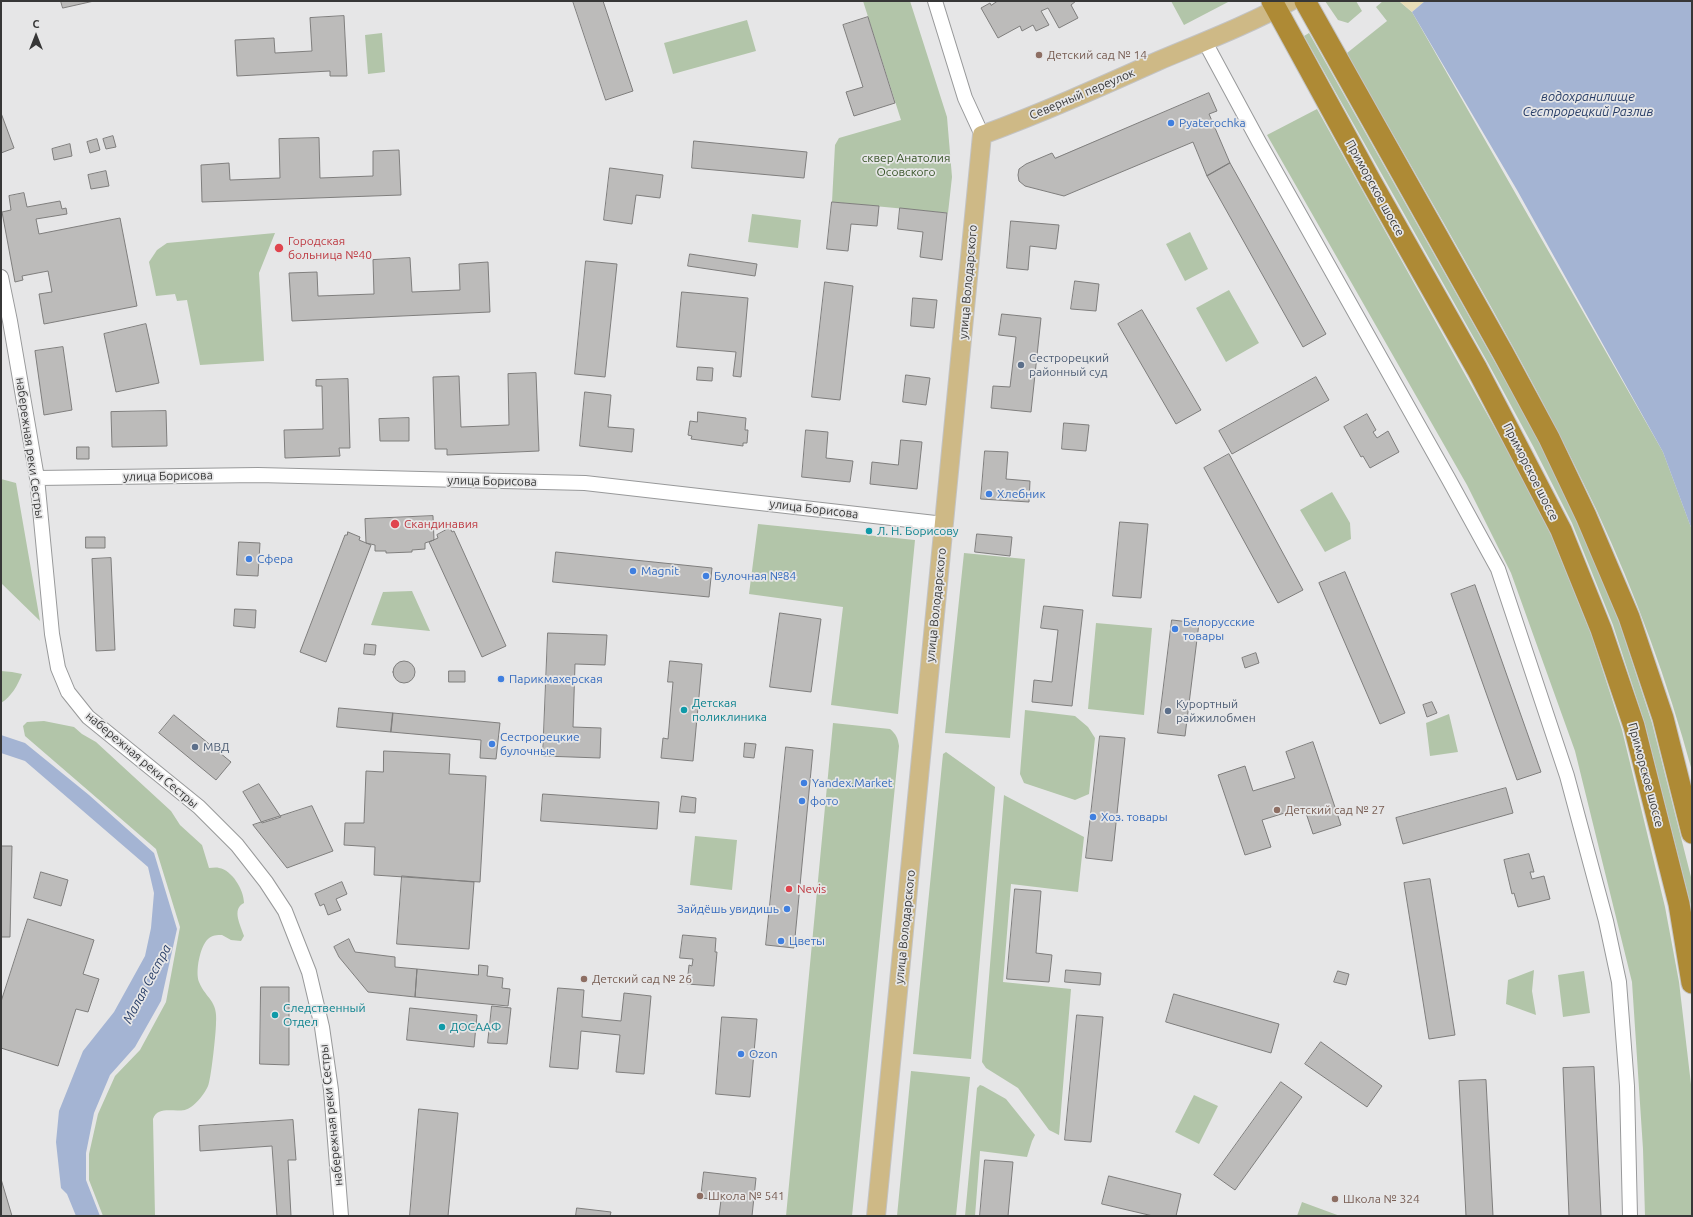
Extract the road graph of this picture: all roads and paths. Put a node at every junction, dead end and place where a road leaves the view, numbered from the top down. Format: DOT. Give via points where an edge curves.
graph roads {
  1 [pos="935,1"];
  2 [pos="1305,1"];
  3 [pos="1280,4"];
  4 [pos="1205,42"];
  5 [pos="982,135"];
  6 [pos="1,277"];
  7 [pos="37,478"];
  8 [pos="944,524"];
  9 [pos="1692,833"];
  10 [pos="1692,983"];
  11 [pos="341,1216"];
  12 [pos="876,1216"];
  13 [pos="1630,1216"];
  1 -- 5 [label="street" via="965,98"];
  2 -- 9 [label="highway" via="1503,353 1549,438 1586,516 1639,646 1662,718"];
  3 -- 4 [label="main road, Северный переулок"];
  3 -- 10 [label="highway, Приморское шоссе" via="1370,180 1477,369 1561,530 1601,629 1634,726 1679,904"];
  4 -- 5 [label="main road, Северный переулок"];
  4 -- 13 [label="street" via="1498,570 1567,776 1606,921 1619,982 1627,1086"];
  5 -- 8 [label="main road, улица Володарского"];
  6 -- 7 [label="street, набережная реки Сестры"];
  7 -- 8 [label="street, улица Борисова" via="258,475 585,484"];
  7 -- 11 [label="street, набережная реки Сестры" via="52,634 58,668 68,692 88,717 199,807 237,845 285,911 298,940 309,972 322,1027 331,1090"];
  8 -- 12 [label="main road, улица Володарского"];
}
